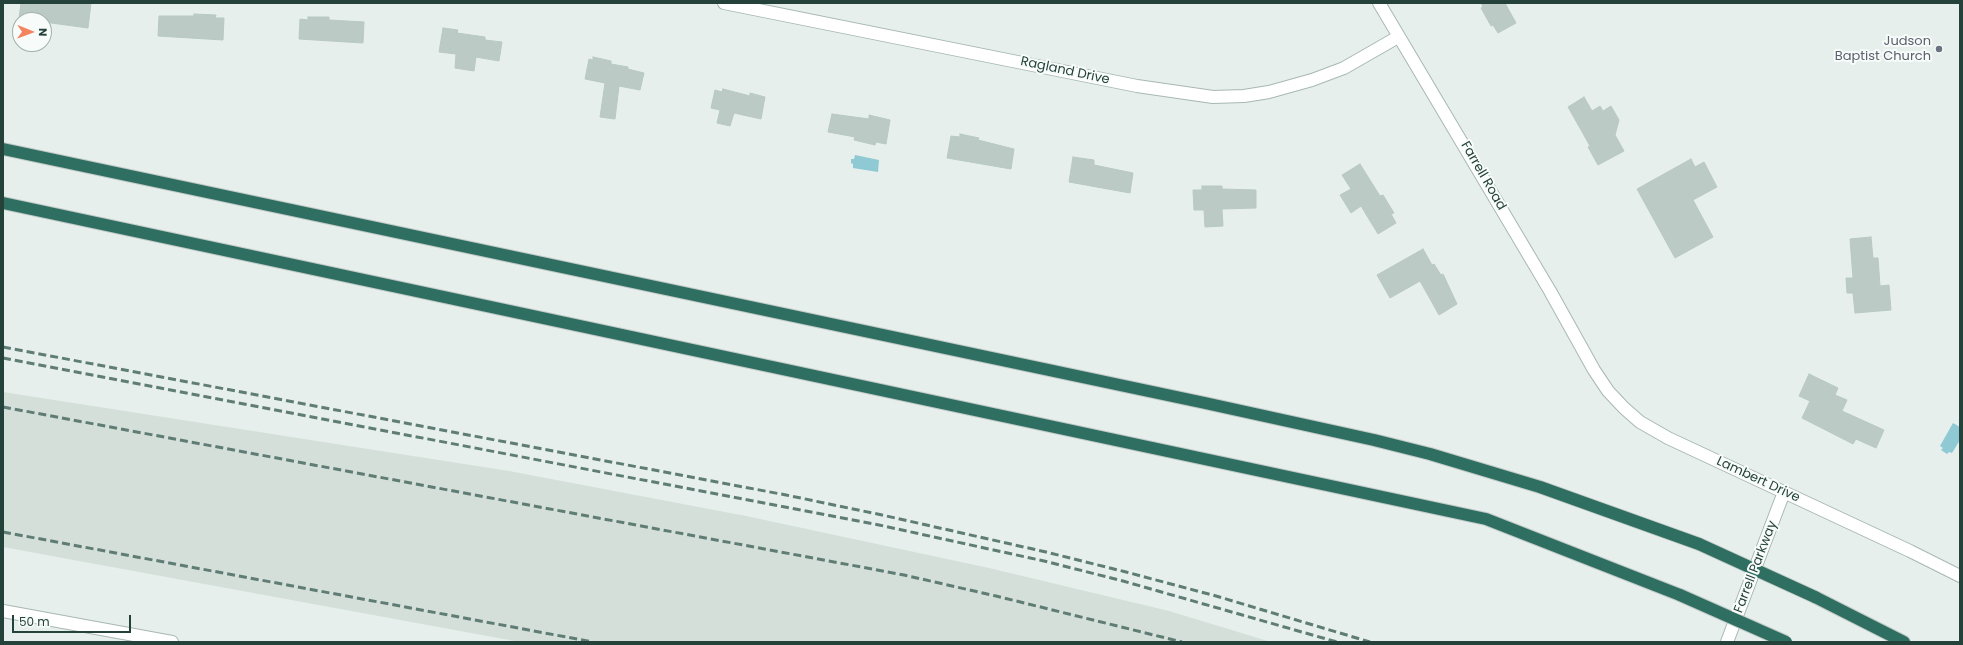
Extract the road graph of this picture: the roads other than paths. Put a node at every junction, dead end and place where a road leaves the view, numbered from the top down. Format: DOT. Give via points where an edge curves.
graph roads {
  1 [pos="724,3"];
  2 [pos="1379,3"];
  3 [pos="1398,37"];
  4 [pos="3,149"];
  5 [pos="3,203"];
  6 [pos="1583,351"];
  7 [pos="1784,492"];
  8 [pos="1960,576"];
  9 [pos="3,611"];
  10 [pos="172,642"];
  11 [pos="1727,642"];
  12 [pos="1786,642"];
  13 [pos="1904,642"];
  1 -- 3 [label="street, Ragland Drive" via="1137,86 1213,97 1268,92 1312,80 1344,68"];
  2 -- 3 [label="street, Farrell Road"];
  3 -- 6 [label="street, Farrell Road" via="1550,290"];
  4 -- 13 [label="highway, bridge" via="1339,432 1486,470 1595,505 1699,544 1815,597"];
  5 -- 12 [label="highway, bridge" via="1486,519 1680,595"];
  6 -- 7 [label="street, Lambert Drive" via="1608,391 1640,422 1668,438"];
  7 -- 8 [label="street, Lambert Drive"];
  7 -- 11 [label="street, Farrell Parkway"];
  9 -- 10 [label="street"];
}
